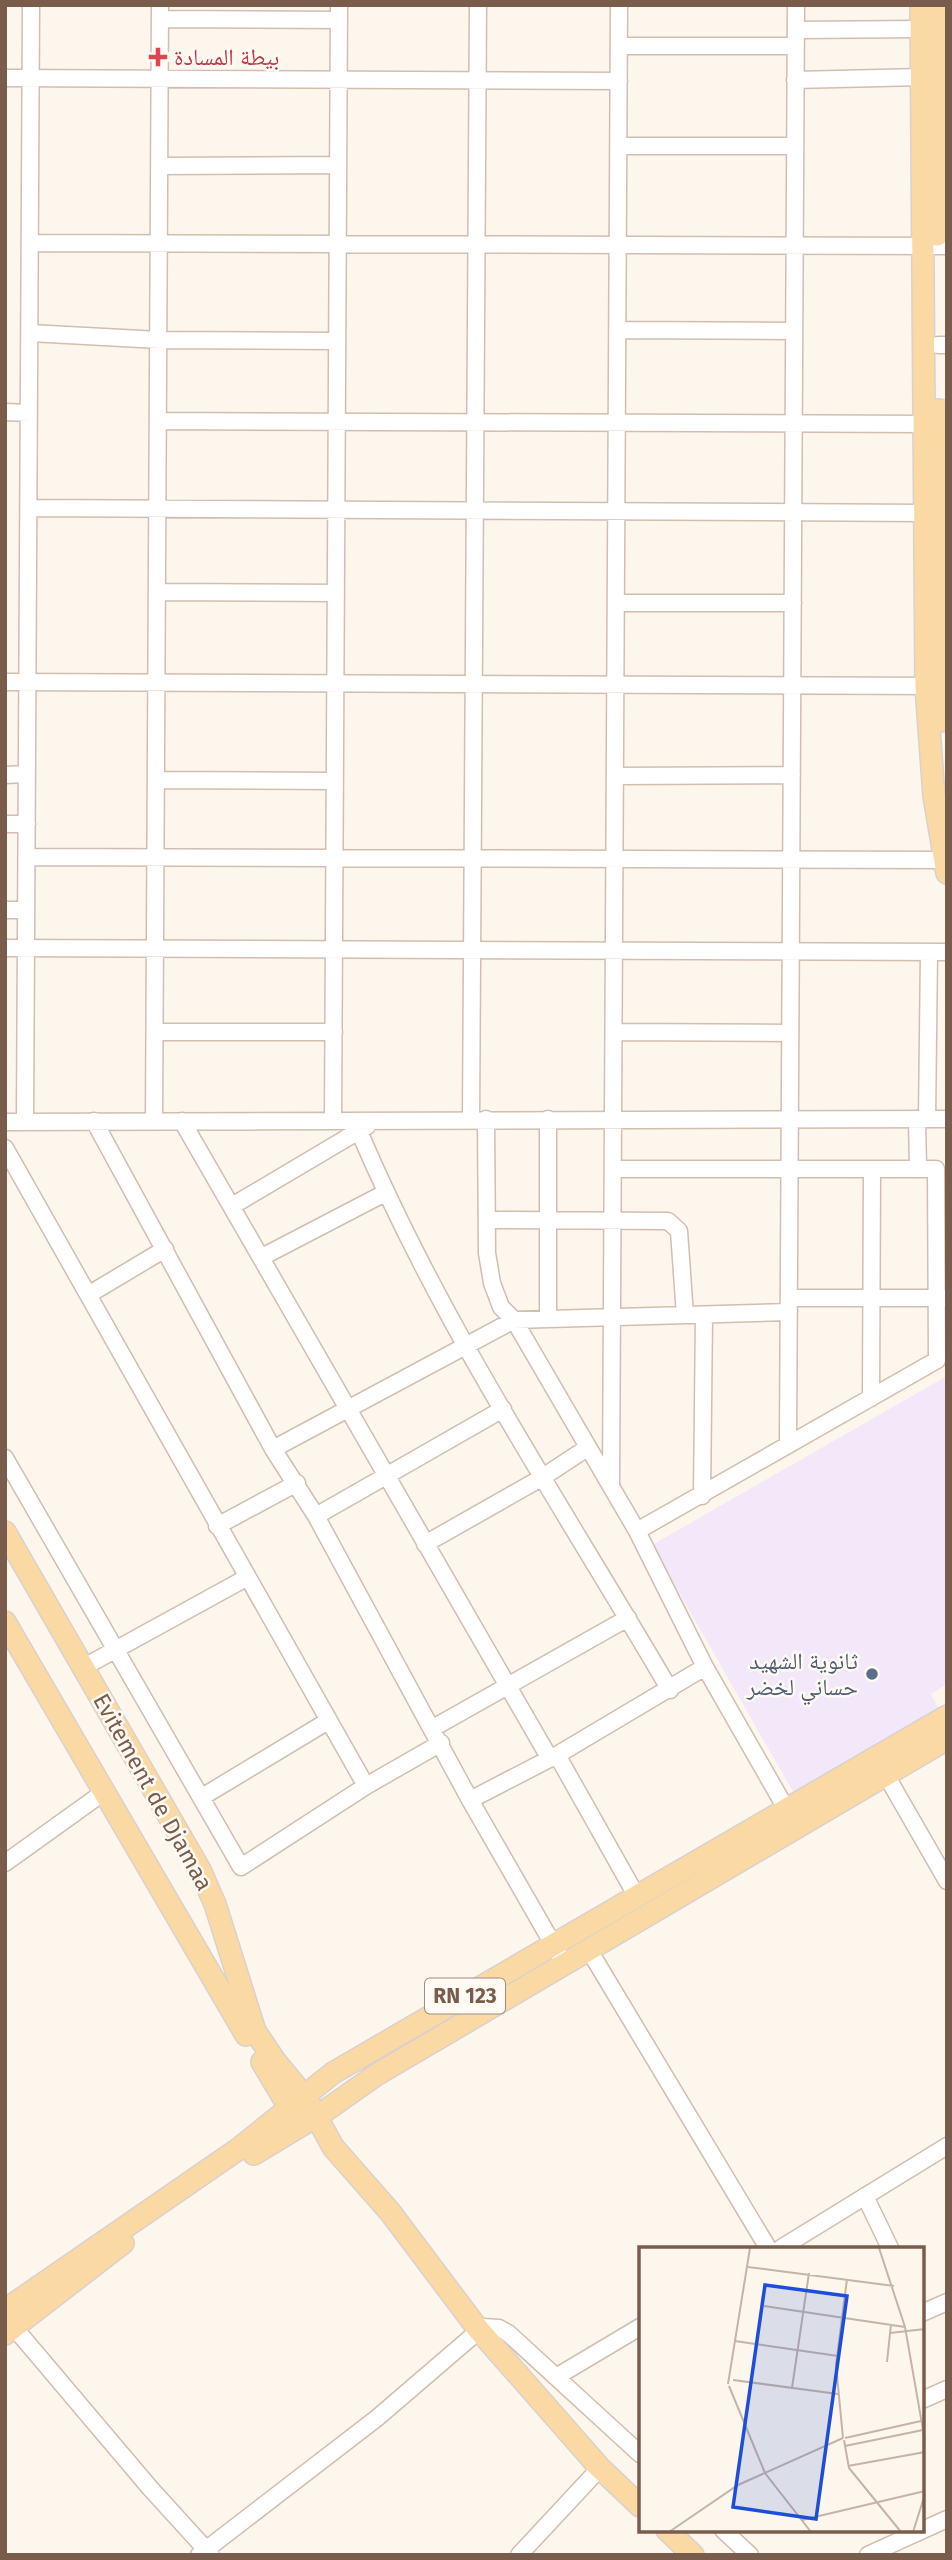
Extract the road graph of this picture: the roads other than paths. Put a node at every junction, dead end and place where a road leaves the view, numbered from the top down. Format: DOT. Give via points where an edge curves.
graph roads {
  1 [pos="32,5"];
  2 [pos="478,5"];
  3 [pos="619,5"];
  4 [pos="796,5"];
  5 [pos="921,5"];
  6 [pos="940,5"];
  7 [pos="160,12"];
  8 [pos="339,13"];
  9 [pos="921,29"];
  10 [pos="796,30"];
  11 [pos="619,46"];
  12 [pos="796,46"];
  13 [pos="936,77"];
  14 [pos="5,78"];
  15 [pos="31,78"];
  16 [pos="160,79"];
  17 [pos="339,80"];
  18 [pos="477,80"];
  19 [pos="796,80"];
  20 [pos="619,81"];
  21 [pos="619,146"];
  22 [pos="795,146"];
  23 [pos="338,165"];
  24 [pos="159,166"];
  25 [pos="30,243"];
  26 [pos="159,243"];
  27 [pos="338,244"];
  28 [pos="476,244"];
  29 [pos="618,245"];
  30 [pos="795,246"];
  31 [pos="936,246"];
  32 [pos="618,330"];
  33 [pos="794,331"];
  34 [pos="30,333"];
  35 [pos="159,340"];
  36 [pos="338,341"];
  37 [pos="942,345"];
  38 [pos="943,404"];
  39 [pos="5,412"];
  40 [pos="29,413"];
  41 [pos="158,421"];
  42 [pos="337,421"];
  43 [pos="475,422"];
  44 [pos="617,423"];
  45 [pos="794,423"];
  46 [pos="925,424"];
  47 [pos="29,508"];
  48 [pos="158,508"];
  49 [pos="337,509"];
  50 [pos="475,510"];
  51 [pos="617,510"];
  52 [pos="938,512"];
  53 [pos="794,514"];
  54 [pos="157,592"];
  55 [pos="336,593"];
  56 [pos="616,603"];
  57 [pos="793,603"];
  58 [pos="944,604"];
  59 [pos="5,682"];
  60 [pos="28,682"];
  61 [pos="157,683"];
  62 [pos="336,684"];
  63 [pos="474,684"];
  64 [pos="616,685"];
  65 [pos="792,686"];
  66 [pos="934,686"];
  67 [pos="939,727"];
  68 [pos="27,774"];
  69 [pos="5,775"];
  70 [pos="792,775"];
  71 [pos="616,776"];
  72 [pos="156,780"];
  73 [pos="335,781"];
  74 [pos="944,808"];
  75 [pos="5,824"];
  76 [pos="27,824"];
  77 [pos="156,856"];
  78 [pos="27,857"];
  79 [pos="335,857"];
  80 [pos="473,858"];
  81 [pos="615,858"];
  82 [pos="791,859"];
  83 [pos="946,867"];
  84 [pos="5,910"];
  85 [pos="26,910"];
  86 [pos="5,948"];
  87 [pos="26,948"];
  88 [pos="155,949"];
  89 [pos="334,950"];
  90 [pos="472,950"];
  91 [pos="614,951"];
  92 [pos="791,951"];
  93 [pos="929,952"];
  94 [pos="947,952"];
  95 [pos="155,1032"];
  96 [pos="334,1032"];
  97 [pos="614,1032"];
  98 [pos="790,1033"];
  99 [pos="790,1118"];
  100 [pos="478,1119"];
  101 [pos="548,1119"];
  102 [pos="613,1119"];
  103 [pos="922,1119"];
  104 [pos="947,1119"];
  105 [pos="333,1120"];
  106 [pos="379,1120"];
  107 [pos="94,1121"];
  108 [pos="154,1121"];
  109 [pos="182,1121"];
  110 [pos="5,1122"];
  111 [pos="25,1122"];
  112 [pos="359,1131"];
  113 [pos="5,1148"];
  114 [pos="613,1169"];
  115 [pos="918,1169"];
  116 [pos="789,1171"];
  117 [pos="872,1171"];
  118 [pos="385,1193"];
  119 [pos="232,1206"];
  120 [pos="488,1220"];
  121 [pos="548,1221"];
  122 [pos="613,1221"];
  123 [pos="165,1249"];
  124 [pos="262,1257"];
  125 [pos="88,1295"];
  126 [pos="871,1298"];
  127 [pos="942,1299"];
  128 [pos="789,1305"];
  129 [pos="685,1315"];
  130 [pos="704,1315"];
  131 [pos="612,1317"];
  132 [pos="548,1319"];
  133 [pos="514,1320"];
  134 [pos="468,1347"];
  135 [pos="871,1398"];
  136 [pos="349,1409"];
  137 [pos="503,1409"];
  138 [pos="788,1443"];
  139 [pos="587,1448"];
  140 [pos="273,1449"];
  141 [pos="5,1458"];
  142 [pos="387,1476"];
  143 [pos="543,1477"];
  144 [pos="297,1483"];
  145 [pos="611,1486"];
  146 [pos="702,1496"];
  147 [pos="316,1516"];
  148 [pos="217,1526"];
  149 [pos="637,1531"];
  150 [pos="5,1532"];
  151 [pos="425,1544"];
  152 [pos="246,1578"];
  153 [pos="628,1618"];
  154 [pos="5,1622"];
  155 [pos="116,1650"];
  156 [pos="84,1667"];
  157 [pos="705,1667"];
  158 [pos="509,1686"];
  159 [pos="670,1690"];
  160 [pos="947,1716"];
  161 [pos="328,1721"];
  162 [pos="433,1728"];
  163 [pos="947,1739"];
  164 [pos="441,1744"];
  165 [pos="554,1757"];
  166 [pos="886,1775"];
  167 [pos="366,1786"];
  168 [pos="104,1792"];
  169 [pos="202,1797"];
  170 [pos="470,1800"];
  171 [pos="786,1808"];
  172 [pos="797,1827"];
  173 [pos="5,1863"];
  174 [pos="947,1881"];
  175 [pos="636,1895"];
  176 [pos="552,1944"];
  177 [pos="589,1950"];
  178 [pos="564,1965"];
  179 [pos="303,2112"];
  180 [pos="947,2146"];
  181 [pos="865,2196"];
  182 [pos="767,2247"];
  183 [pos="784,2247"];
  184 [pos="889,2247"];
  185 [pos="947,2302"];
  186 [pos="924,2312"];
  187 [pos="7,2322"];
  188 [pos="639,2328"];
  189 [pos="478,2329"];
  190 [pos="556,2377"];
  191 [pos="945,2395"];
  192 [pos="924,2400"];
  193 [pos="639,2453"];
  194 [pos="600,2468"];
  195 [pos="639,2505"];
  196 [pos="947,2519"];
  197 [pos="924,2529"];
  198 [pos="947,2531"];
  199 [pos="669,2532"];
  200 [pos="725,2532"];
  201 [pos="916,2532"];
  202 [pos="889,2543"];
  203 [pos="205,2553"];
  204 [pos="519,2555"];
  205 [pos="693,2555"];
  206 [pos="750,2555"];
  207 [pos="868,2555"];
  1 -- 15 [label="street"];
  2 -- 18 [label="street"];
  3 -- 11 [label="street"];
  4 -- 10 [label="street"];
  5 -- 9 [label="main road"];
  6 -- 13 [label="main road"];
  7 -- 8 [label="street"];
  7 -- 16 [label="street"];
  8 -- 17 [label="street"];
  9 -- 10 [label="street"];
  9 -- 13 [label="main road"];
  10 -- 12 [label="street"];
  11 -- 12 [label="street"];
  11 -- 20 [label="street"];
  12 -- 19 [label="street"];
  13 -- 19 [label="street"];
  13 -- 31 [label="main road"];
  14 -- 15 [label="street"];
  15 -- 16 [label="street"];
  15 -- 25 [label="street"];
  16 -- 17 [label="street"];
  16 -- 24 [label="street"];
  17 -- 18 [label="street"];
  17 -- 23 [label="street"];
  18 -- 20 [label="street"];
  18 -- 28 [label="street"];
  19 -- 22 [label="street"];
  20 -- 21 [label="street"];
  21 -- 22 [label="street"];
  21 -- 29 [label="street"];
  22 -- 30 [label="street"];
  23 -- 24 [label="street"];
  23 -- 27 [label="street"];
  24 -- 26 [label="street"];
  25 -- 26 [label="street"];
  25 -- 34 [label="street"];
  26 -- 27 [label="street"];
  26 -- 35 [label="street"];
  27 -- 28 [label="street"];
  27 -- 36 [label="street"];
  28 -- 29 [label="street"];
  28 -- 43 [label="street"];
  29 -- 30 [label="street"];
  29 -- 32 [label="street"];
  30 -- 31 [label="street"];
  30 -- 33 [label="street"];
  31 -- 37 [label="main road"];
  31 -- 46 [label="main road"];
  32 -- 33 [label="street"];
  32 -- 44 [label="street"];
  33 -- 45 [label="street"];
  34 -- 35 [label="street"];
  34 -- 40 [label="street"];
  35 -- 36 [label="street"];
  35 -- 41 [label="street"];
  36 -- 42 [label="street"];
  37 -- 38 [label="main road"];
  38 -- 52 [label="main road"];
  39 -- 40 [label="street"];
  40 -- 47 [label="street"];
  41 -- 42 [label="street"];
  41 -- 48 [label="street"];
  42 -- 43 [label="street"];
  42 -- 49 [label="street"];
  43 -- 44 [label="street"];
  43 -- 50 [label="street"];
  44 -- 45 [label="street"];
  44 -- 51 [label="street"];
  45 -- 46 [label="street"];
  45 -- 53 [label="street"];
  46 -- 52 [label="main road"];
  47 -- 48 [label="street"];
  47 -- 60 [label="street"];
  48 -- 49 [label="street"];
  48 -- 54 [label="street"];
  49 -- 50 [label="street"];
  49 -- 55 [label="street"];
  50 -- 51 [label="street"];
  50 -- 63 [label="street"];
  51 -- 53 [label="street"];
  51 -- 56 [label="street"];
  52 -- 53 [label="street"];
  52 -- 58 [label="main road"];
  52 -- 66 [label="main road"];
  53 -- 57 [label="street"];
  54 -- 55 [label="street"];
  54 -- 61 [label="street"];
  55 -- 62 [label="street"];
  56 -- 57 [label="street"];
  56 -- 64 [label="street"];
  57 -- 65 [label="street"];
  58 -- 66 [label="main road"];
  59 -- 60 [label="street"];
  60 -- 61 [label="street"];
  60 -- 68 [label="street"];
  61 -- 62 [label="street"];
  61 -- 72 [label="street"];
  62 -- 63 [label="street"];
  62 -- 73 [label="street"];
  63 -- 64 [label="street"];
  63 -- 80 [label="street"];
  64 -- 65 [label="street"];
  64 -- 71 [label="street"];
  65 -- 66 [label="street"];
  65 -- 70 [label="street"];
  66 -- 67 [label="main road"];
  67 -- 74 [label="main road"];
  68 -- 69 [label="street"];
  68 -- 76 [label="street"];
  70 -- 71 [label="street"];
  70 -- 82 [label="street"];
  71 -- 81 [label="street"];
  72 -- 73 [label="street"];
  72 -- 77 [label="street"];
  73 -- 79 [label="street"];
  74 -- 83 [label="main road"];
  75 -- 76 [label="street"];
  76 -- 78 [label="street"];
  77 -- 78 [label="street"];
  77 -- 79 [label="street"];
  77 -- 88 [label="street"];
  78 -- 85 [label="street"];
  79 -- 80 [label="street"];
  79 -- 89 [label="street"];
  80 -- 81 [label="street"];
  80 -- 90 [label="street"];
  81 -- 82 [label="street"];
  81 -- 91 [label="street"];
  82 -- 83 [label="street"];
  82 -- 92 [label="street"];
  84 -- 85 [label="street"];
  85 -- 87 [label="street"];
  86 -- 87 [label="street"];
  87 -- 88 [label="street"];
  87 -- 111 [label="street"];
  88 -- 89 [label="street"];
  88 -- 95 [label="street"];
  89 -- 90 [label="street"];
  89 -- 96 [label="street"];
  90 -- 91 [label="street"];
  90 -- 100 [label="street"];
  91 -- 92 [label="street"];
  91 -- 97 [label="street"];
  92 -- 93 [label="street"];
  92 -- 98 [label="street"];
  93 -- 94 [label="street"];
  93 -- 103 [label="street"];
  95 -- 96 [label="street"];
  95 -- 108 [label="street"];
  96 -- 105 [label="street"];
  97 -- 98 [label="street"];
  97 -- 102 [label="street"];
  98 -- 99 [label="street"];
  99 -- 102 [label="street"];
  99 -- 103 [label="street"];
  99 -- 116 [label="street"];
  100 -- 101 [label="street"];
  100 -- 106 [label="street"];
  100 -- 120 [label="street"];
  101 -- 102 [label="street"];
  101 -- 121 [label="street"];
  102 -- 114 [label="street"];
  103 -- 104 [label="street"];
  103 -- 115 [label="street"];
  105 -- 106 [label="street"];
  105 -- 109 [label="street"];
  106 -- 112 [label="street"];
  107 -- 108 [label="street"];
  107 -- 111 [label="street"];
  107 -- 123 [label="street"];
  108 -- 109 [label="street"];
  109 -- 119 [label="street"];
  110 -- 111 [label="street"];
  112 -- 118 [label="street"];
  112 -- 119 [label="street"];
  113 -- 125 [label="street"];
  114 -- 116 [label="street"];
  114 -- 122 [label="street"];
  115 -- 117 [label="street"];
  115 -- 127 [label="street" via="936,1169"];
  116 -- 117 [label="street"];
  116 -- 128 [label="street"];
  117 -- 126 [label="street"];
  118 -- 124 [label="street"];
  118 -- 134 [label="street"];
  119 -- 124 [label="street"];
  120 -- 121 [label="street"];
  120 -- 133 [label="street" via="492,1283 501,1307"];
  121 -- 122 [label="street"];
  121 -- 132 [label="street"];
  122 -- 129 [label="street" via="675,1224"];
  122 -- 131 [label="street"];
  123 -- 125 [label="street"];
  123 -- 140 [label="street"];
  124 -- 136 [label="street"];
  125 -- 148 [label="street"];
  126 -- 127 [label="street"];
  126 -- 128 [label="street"];
  126 -- 135 [label="street"];
  127 -- 135 [label="street" via="937,1360"];
  128 -- 130 [label="street"];
  128 -- 138 [label="street"];
  129 -- 130 [label="street"];
  129 -- 131 [label="street"];
  130 -- 146 [label="street"];
  131 -- 132 [label="street"];
  131 -- 145 [label="street"];
  132 -- 133 [label="street"];
  133 -- 134 [label="street"];
  133 -- 139 [label="street"];
  134 -- 136 [label="street"];
  134 -- 137 [label="street"];
  135 -- 138 [label="street"];
  136 -- 140 [label="street"];
  136 -- 142 [label="street"];
  137 -- 142 [label="street"];
  137 -- 143 [label="street"];
  138 -- 146 [label="street"];
  139 -- 143 [label="street"];
  139 -- 145 [label="street"];
  140 -- 144 [label="street"];
  141 -- 155 [label="street"];
  142 -- 147 [label="street"];
  142 -- 151 [label="street"];
  143 -- 151 [label="street"];
  143 -- 153 [label="street"];
  144 -- 147 [label="street"];
  144 -- 148 [label="street"];
  145 -- 149 [label="street"];
  146 -- 149 [label="street"];
  147 -- 162 [label="street"];
  148 -- 152 [label="street"];
  149 -- 157 [label="street"];
  150 -- 156 [label="main road, Evitement de Djamaa"];
  151 -- 158 [label="street"];
  152 -- 155 [label="street"];
  152 -- 161 [label="street"];
  153 -- 158 [label="street"];
  153 -- 159 [label="street"];
  154 -- 168 [label="main road, Evitement de Djamaa"];
  155 -- 156 [label="street"];
  155 -- 169 [label="street"];
  156 -- 179 [label="main road, Evitement de Djamaa" via="208,1887 255,2032"];
  157 -- 159 [label="street"];
  157 -- 171 [label="street"];
  158 -- 162 [label="street"];
  158 -- 165 [label="street"];
  159 -- 165 [label="street"];
  160 -- 171 [label="main road, RN 123"];
  161 -- 167 [label="street"];
  161 -- 169 [label="street"];
  162 -- 164 [label="street"];
  163 -- 166 [label="main road, RN 123"];
  164 -- 167 [label="street"];
  164 -- 170 [label="street"];
  165 -- 170 [label="street"];
  165 -- 175 [label="street"];
  166 -- 172 [label="main road, RN 123"];
  166 -- 174 [label="street"];
  167 -- 169 [label="street" via="241,1867"];
  168 -- 173 [label="street"];
  168 -- 179 [label="main road, Evitement de Djamaa"];
  170 -- 176 [label="street"];
  171 -- 172 [label="street"];
  171 -- 175 [label="main road, RN 123"];
  172 -- 177 [label="main road, RN 123"];
  175 -- 176 [label="main road, RN 123"];
  176 -- 178 [label="street"];
  176 -- 179 [label="main road, RN 123" via="333,2073"];
  177 -- 178 [label="main road, RN 123"];
  177 -- 182 [label="street"];
  178 -- 179 [label="main road, RN 123" via="376,2075"];
  179 -- 187 [label="main road, RN 123" via="237,2150"];
  179 -- 189 [label="main road, Evitement de Djamaa" via="390,2212"];
  180 -- 181 [label="street"];
  181 -- 183 [label="street"];
  181 -- 184 [label="street"];
  185 -- 186 [label="street"];
  187 -- 203 [label="street"];
  188 -- 190 [label="street"];
  189 -- 190 [label="street" via="503,2330"];
  189 -- 194 [label="main road, Evitement de Djamaa"];
  189 -- 203 [label="street" via="377,2418"];
  190 -- 193 [label="street"];
  191 -- 192 [label="street"];
  194 -- 195 [label="main road, Evitement de Djamaa"];
  194 -- 204 [label="street"];
  196 -- 197 [label="street"];
  198 -- 202 [label="street"];
  199 -- 205 [label="main road"];
  200 -- 206 [label="street"];
  201 -- 202 [label="street"];
  202 -- 207 [label="street"];
}
